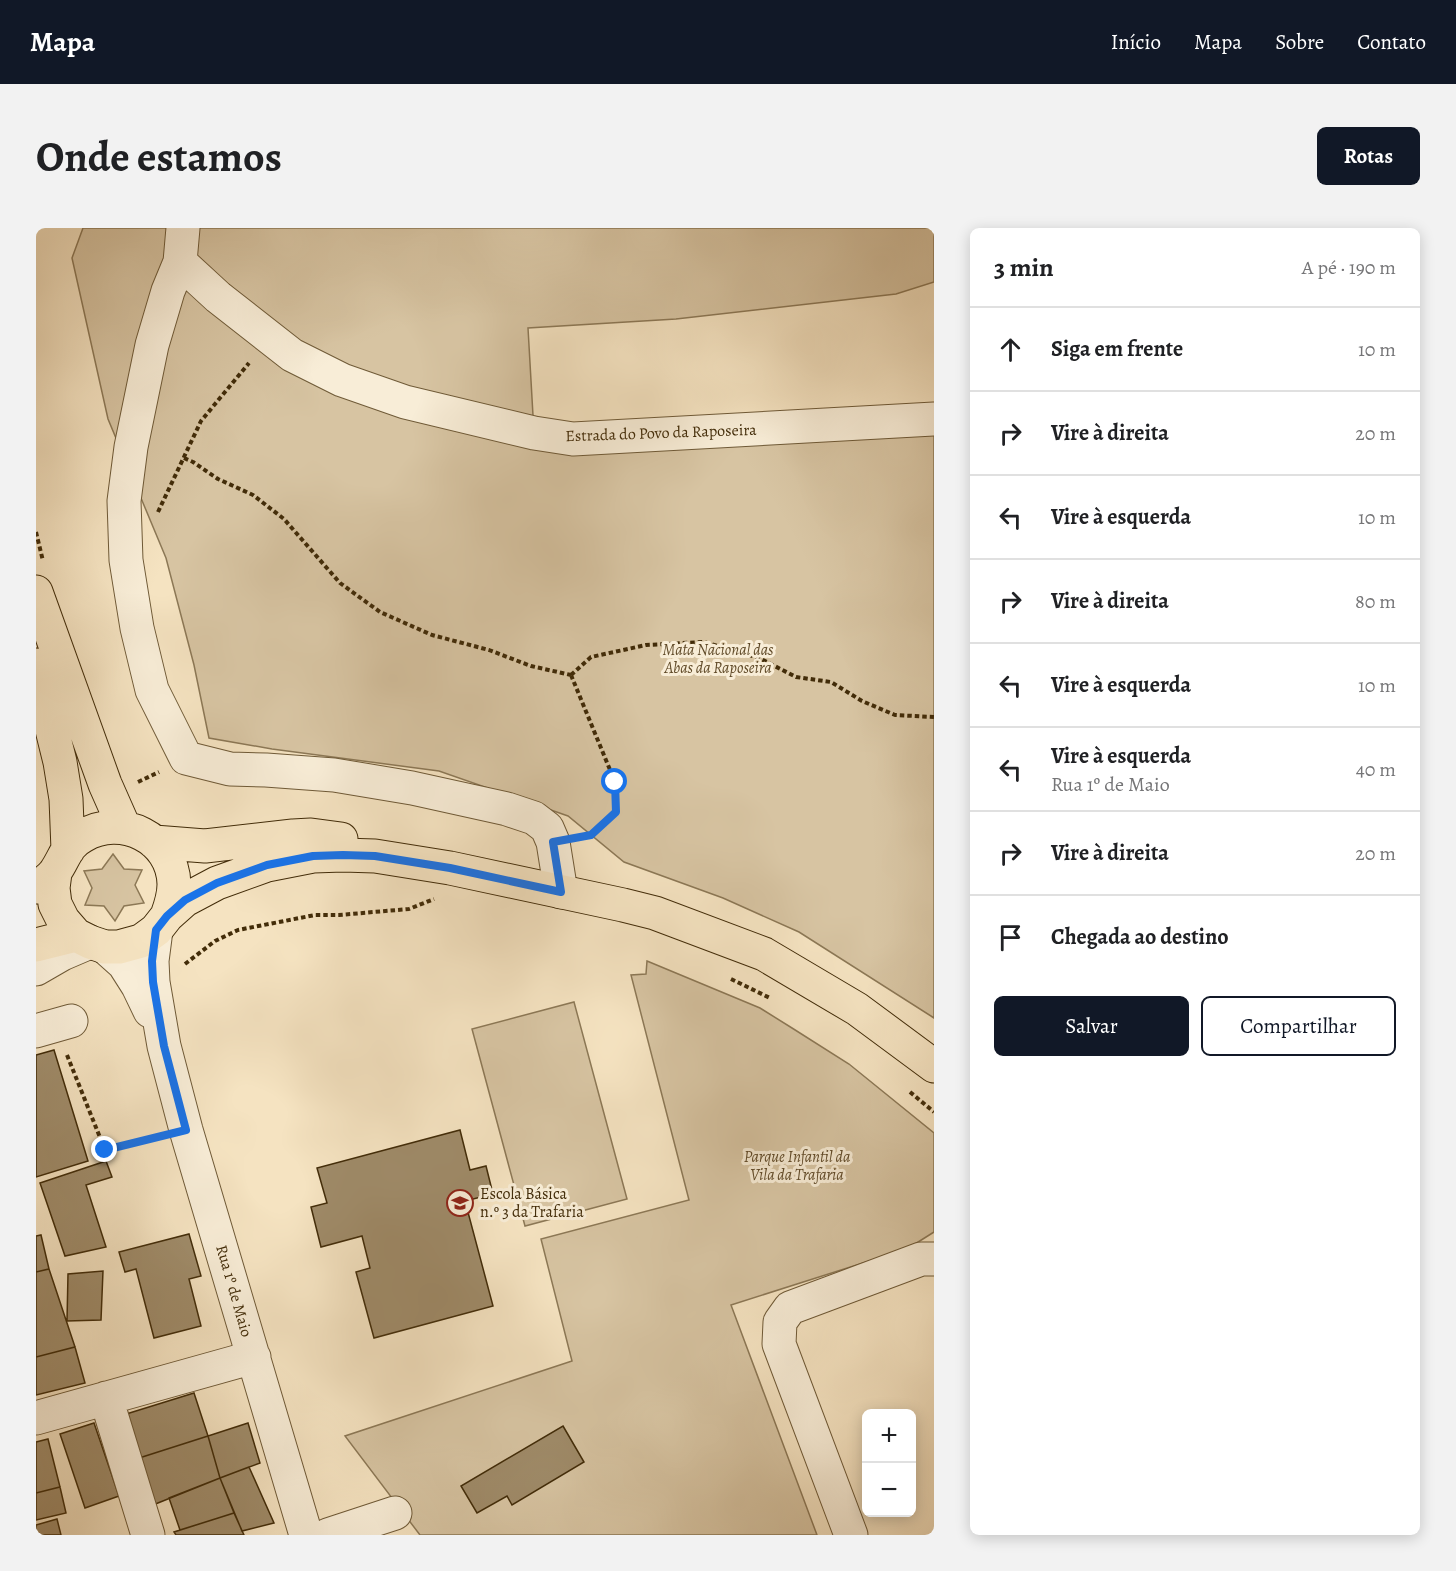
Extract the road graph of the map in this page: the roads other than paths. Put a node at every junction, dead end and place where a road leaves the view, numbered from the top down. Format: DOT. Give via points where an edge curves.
graph roads {
  1 [pos="183,228"];
  2 [pos="180,262"];
  3 [pos="934,419"];
  4 [pos="36,592"];
  5 [pos="36,665"];
  6 [pos="124,827"];
  7 [pos="154,842"];
  8 [pos="450,868"];
  9 [pos="53,871"];
  10 [pos="561,892"];
  11 [pos="162,923"];
  12 [pos="90,941"];
  13 [pos="36,945"];
  14 [pos="36,969"];
  15 [pos="164,1046"];
  16 [pos="934,1065"];
  17 [pos="934,1259"];
  18 [pos="254,1357"];
  19 [pos="106,1398"];
  20 [pos="36,1418"];
  21 [pos="395,1513"];
  22 [pos="148,1535"];
  23 [pos="306,1535"];
  24 [pos="328,1535"];
  25 [pos="851,1535"];
  1 -- 2 [label="street"];
  2 -- 3 [label="street, Estrada do Povo da Raposeira" via="292,355 342,380 405,402 534,433 573,440"];
  2 -- 10 [label="street" via="152,345 130,447 124,501 126,560 137,628 152,690 186,758 230,769 334,775 412,788 534,818 547,828 553,842"];
  4 -- 6 [label="main road"];
  5 -- 9 [label="main road" via="66,799"];
  6 -- 7 [label="main road"];
  6 -- 9 [label="main road" via="98,829 83,836 71,844"];
  7 -- 8 [label="main road" via="205,846 293,836 334,837"];
  7 -- 11 [label="main road" via="164,853 174,883 173,900"];
  8 -- 10 [label="main road"];
  8 -- 11 [label="main road" via="364,856 287,860 217,883 185,900"];
  9 -- 12 [label="main road" via="55,904 63,920"];
  10 -- 16 [label="main road" via="656,913 764,954 857,1009"];
  11 -- 12 [label="main road" via="141,941 119,947"];
  11 -- 15 [label="street, Rua 1º de Maio" via="152,961"];
  12 -- 13 [label="main road"];
  12 -- 14 [label="street"];
  12 -- 15 [label="street, Rua 1º de Maio" via="124,964 146,1001"];
  15 -- 18 [label="street, Rua 1º de Maio"];
  17 -- 25 [label="street" via="921,1259 790,1308 780,1322 779,1344"];
  18 -- 19 [label="street"];
  18 -- 23 [label="street, Rua 1º de Maio"];
  19 -- 20 [label="street"];
  19 -- 22 [label="street"];
  21 -- 24 [label="street"];
}
